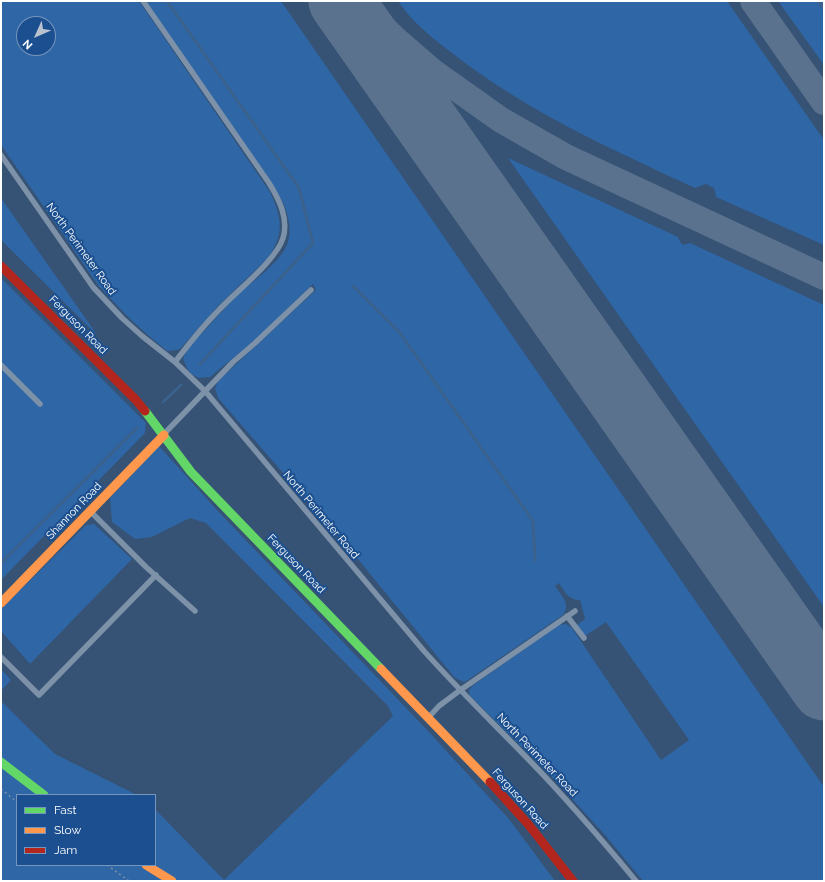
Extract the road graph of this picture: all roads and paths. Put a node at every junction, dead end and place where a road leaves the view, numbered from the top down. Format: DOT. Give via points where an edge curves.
graph roads {
  1 [pos="143,1"];
  2 [pos="1,155"];
  3 [pos="1,266"];
  4 [pos="311,290"];
  5 [pos="175,362"];
  6 [pos="1,365"];
  7 [pos="205,392"];
  8 [pos="40,404"];
  9 [pos="164,435"];
  10 [pos="90,511"];
  11 [pos="156,575"];
  12 [pos="1,603"];
  13 [pos="575,610"];
  14 [pos="195,611"];
  15 [pos="567,616"];
  16 [pos="584,638"];
  17 [pos="1,657"];
  18 [pos="460,690"];
  19 [pos="428,718"];
  20 [pos="1,762"];
  21 [pos="1,789"];
  22 [pos="43,794"];
  23 [pos="16,801"];
  24 [pos="108,866"];
  25 [pos="148,866"];
  26 [pos="129,881"];
  27 [pos="172,881"];
  28 [pos="574,881"];
  29 [pos="636,881"];
  1 -- 5 [label="lane" via="269,183 281,206 285,223 284,237 276,253 214,315"];
  2 -- 5 [label="lane, North Perimeter Road" via="93,287 122,318"];
  3 -- 9 [label="street, Ferguson Road" via="136,400"];
  4 -- 7 [label="lane" via="233,362"];
  5 -- 7 [label="lane, North Perimeter Road"];
  6 -- 8 [label="lane"];
  7 -- 9 [label="lane"];
  7 -- 18 [label="lane, North Perimeter Road" via="424,652"];
  9 -- 10 [label="street, Shannon Road"];
  9 -- 19 [label="street, Ferguson Road" via="191,472"];
  10 -- 11 [label="lane"];
  10 -- 12 [label="street, Shannon Road"];
  11 -- 14 [label="lane"];
  11 -- 17 [label="lane" via="39,695"];
  13 -- 15 [label="lane"];
  15 -- 16 [label="lane"];
  15 -- 18 [label="lane"];
  18 -- 19 [label="lane"];
  18 -- 29 [label="lane, North Perimeter Road" via="598,835"];
  19 -- 28 [label="street, Ferguson Road" via="528,824"];
  20 -- 22 [label="street"];
  21 -- 23 [label="path"];
  24 -- 26 [label="path"];
  25 -- 27 [label="street"];
}
